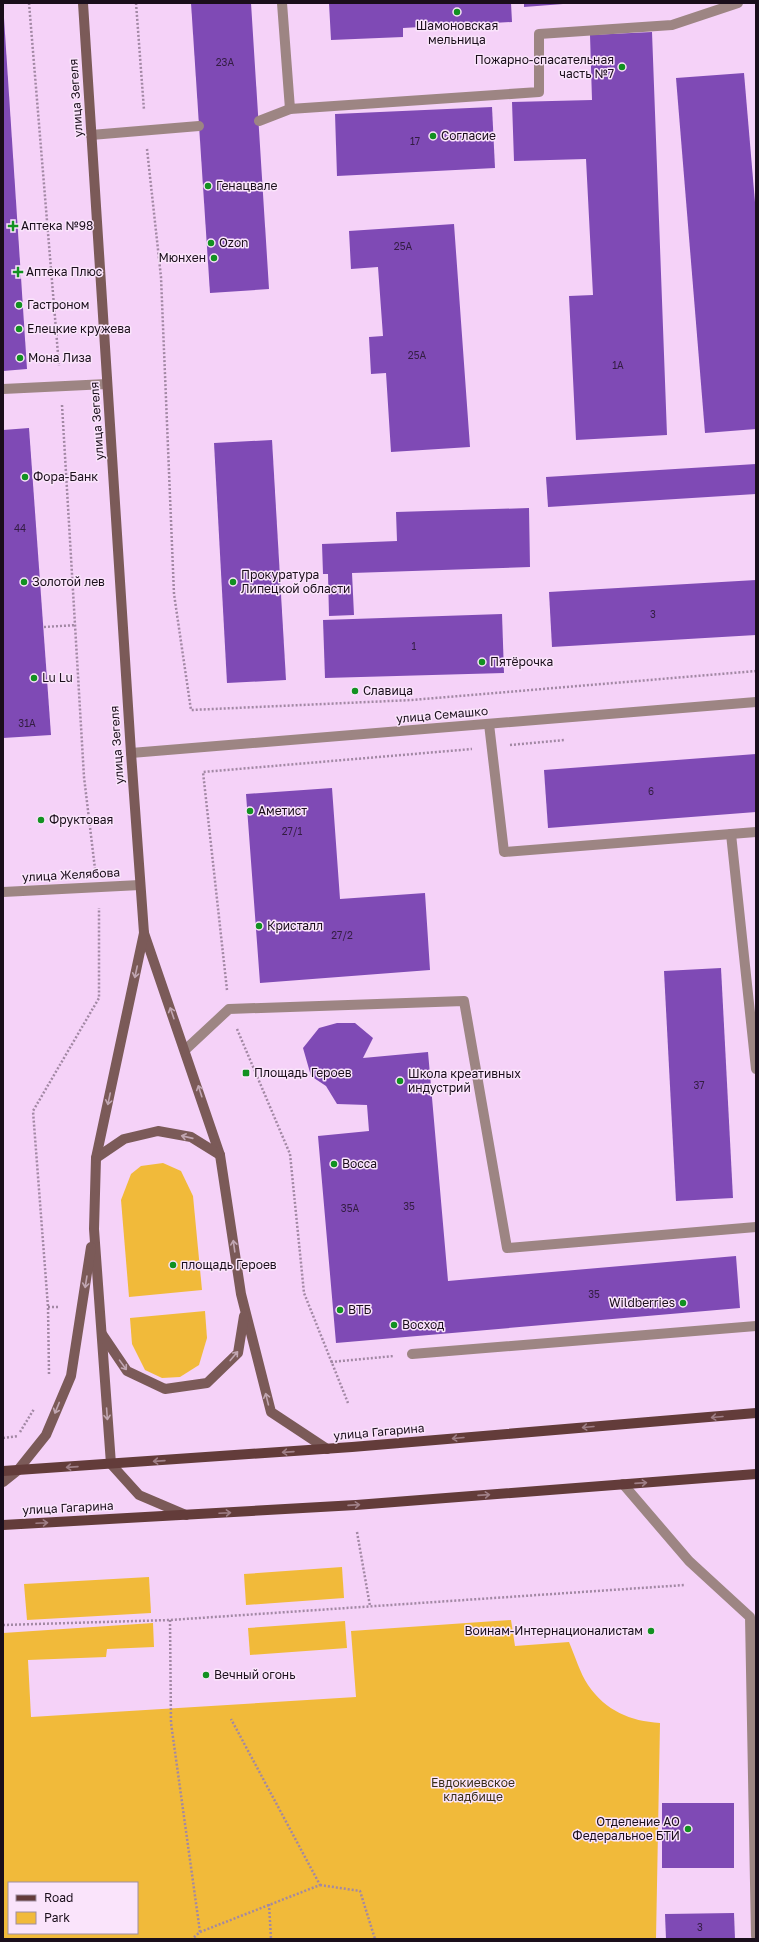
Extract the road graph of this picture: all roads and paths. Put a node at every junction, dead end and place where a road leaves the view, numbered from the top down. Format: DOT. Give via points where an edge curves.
graph roads {
  1 [pos="82,3"];
  2 [pos="136,3"];
  3 [pos="282,3"];
  4 [pos="738,3"];
  5 [pos="290,109"];
  6 [pos="258,121"];
  7 [pos="199,126"];
  8 [pos="146,130"];
  9 [pos="91,135"];
  10 [pos="107,384"];
  11 [pos="3,389"];
  12 [pos="76,625"];
  13 [pos="44,627"];
  14 [pos="756,671"];
  15 [pos="756,702"];
  16 [pos="489,724"];
  17 [pos="131,753"];
  18 [pos="204,772"];
  19 [pos="84,777"];
  20 [pos="756,832"];
  21 [pos="731,834"];
  22 [pos="140,885"];
  23 [pos="98,887"];
  24 [pos="3,892"];
  25 [pos="144,934"];
  26 [pos="229,1009"];
  27 [pos="185,1050"];
  28 [pos="756,1069"];
  29 [pos="220,1155"];
  30 [pos="96,1158"];
  31 [pos="756,1227"];
  32 [pos="94,1229"];
  33 [pos="48,1307"];
  34 [pos="60,1307"];
  35 [pos="245,1312"];
  36 [pos="756,1326"];
  37 [pos="101,1333"];
  38 [pos="412,1354"];
  39 [pos="331,1362"];
  40 [pos="50,1380"];
  41 [pos="348,1403"];
  42 [pos="35,1405"];
  43 [pos="756,1413"];
  44 [pos="3,1438"];
  45 [pos="327,1449"];
  46 [pos="111,1464"];
  47 [pos="18,1470"];
  48 [pos="3,1472"];
  49 [pos="756,1474"];
  50 [pos="3,1482"];
  51 [pos="622,1484"];
  52 [pos="186,1515"];
  53 [pos="3,1525"];
  54 [pos="357,1532"];
  55 [pos="713,1583"];
  56 [pos="370,1606"];
  57 [pos="170,1620"];
  58 [pos="3,1625"];
  59 [pos="231,1719"];
  60 [pos="320,1885"];
  61 [pos="270,1904"];
  62 [pos="200,1932"];
  63 [pos="756,1936"];
  64 [pos="192,1939"];
  65 [pos="271,1939"];
  66 [pos="374,1939"];
  1 -- 9 [label="main road, улица Зегеля"];
  2 -- 8 [label="path"];
  3 -- 5 [label="street"];
  4 -- 5 [label="street" via="672,25 539,34 539,92"];
  5 -- 6 [label="street"];
  7 -- 8 [label="street"];
  8 -- 9 [label="street"];
  8 -- 14 [label="path" via="161,277 174,594 191,710 412,700"];
  9 -- 10 [label="main road, улица Зегеля"];
  10 -- 11 [label="street"];
  10 -- 17 [label="main road, улица Зегеля"];
  12 -- 13 [label="path"];
  15 -- 16 [label="street, улица Семашко"];
  16 -- 17 [label="street, улица Семашко"];
  16 -- 21 [label="street" via="504,852"];
  17 -- 22 [label="main road, улица Зегеля"];
  18 -- 26 [label="path"];
  19 -- 23 [label="path"];
  20 -- 21 [label="street"];
  21 -- 28 [label="street"];
  22 -- 23 [label="street, улица Желябова"];
  22 -- 25 [label="main road, улица Зегеля"];
  23 -- 24 [label="street, улица Желябова"];
  23 -- 33 [label="path" via="99,998 33,1110"];
  27 -- 25 [label="main road, one-way"];
  25 -- 30 [label="main road, one-way"];
  26 -- 27 [label="street"];
  26 -- 31 [label="street" via="464,1001 507,1248"];
  26 -- 39 [label="path" via="290,1154 304,1293"];
  29 -- 27 [label="main road, one-way"];
  29 -- 30 [label="main road, one-way" via="191,1137 158,1131 124,1139"];
  35 -- 29 [label="main road, one-way"];
  30 -- 32 [label="main road"];
  32 -- 37 [label="main road"];
  32 -- 47 [label="main road, one-way" via="71,1376 46,1435"];
  33 -- 34 [label="path"];
  33 -- 40 [label="path"];
  37 -- 35 [label="main road, one-way" via="127,1370 165,1389 207,1383 238,1354"];
  45 -- 35 [label="main road, one-way" via="271,1412"];
  36 -- 38 [label="street"];
  37 -- 46 [label="main road, one-way"];
  38 -- 39 [label="path"];
  39 -- 41 [label="path"];
  42 -- 44 [label="path" via="18,1437"];
  43 -- 45 [label="main road, улица Гагарина, one-way"];
  45 -- 46 [label="main road, улица Гагарина, one-way"];
  46 -- 47 [label="main road, улица Гагарина, one-way"];
  46 -- 52 [label="main road" via="139,1495"];
  47 -- 48 [label="main road, улица Гагарина"];
  47 -- 50 [label="main road"];
  51 -- 49 [label="main road, улица Гагарина, one-way"];
  52 -- 51 [label="main road, улица Гагарина, one-way" via="356,1505"];
  51 -- 55 [label="street" via="689,1561"];
  53 -- 52 [label="main road, улица Гагарина, one-way"];
  54 -- 56 [label="path"];
  55 -- 56 [label="path"];
  55 -- 63 [label="street" via="750,1617"];
  56 -- 57 [label="path"];
  57 -- 58 [label="path"];
  57 -- 62 [label="path" via="171,1723"];
  59 -- 60 [label="path"];
  60 -- 61 [label="path"];
  60 -- 66 [label="path" via="360,1891"];
  61 -- 62 [label="path"];
  61 -- 65 [label="path"];
  62 -- 64 [label="path"];
}
